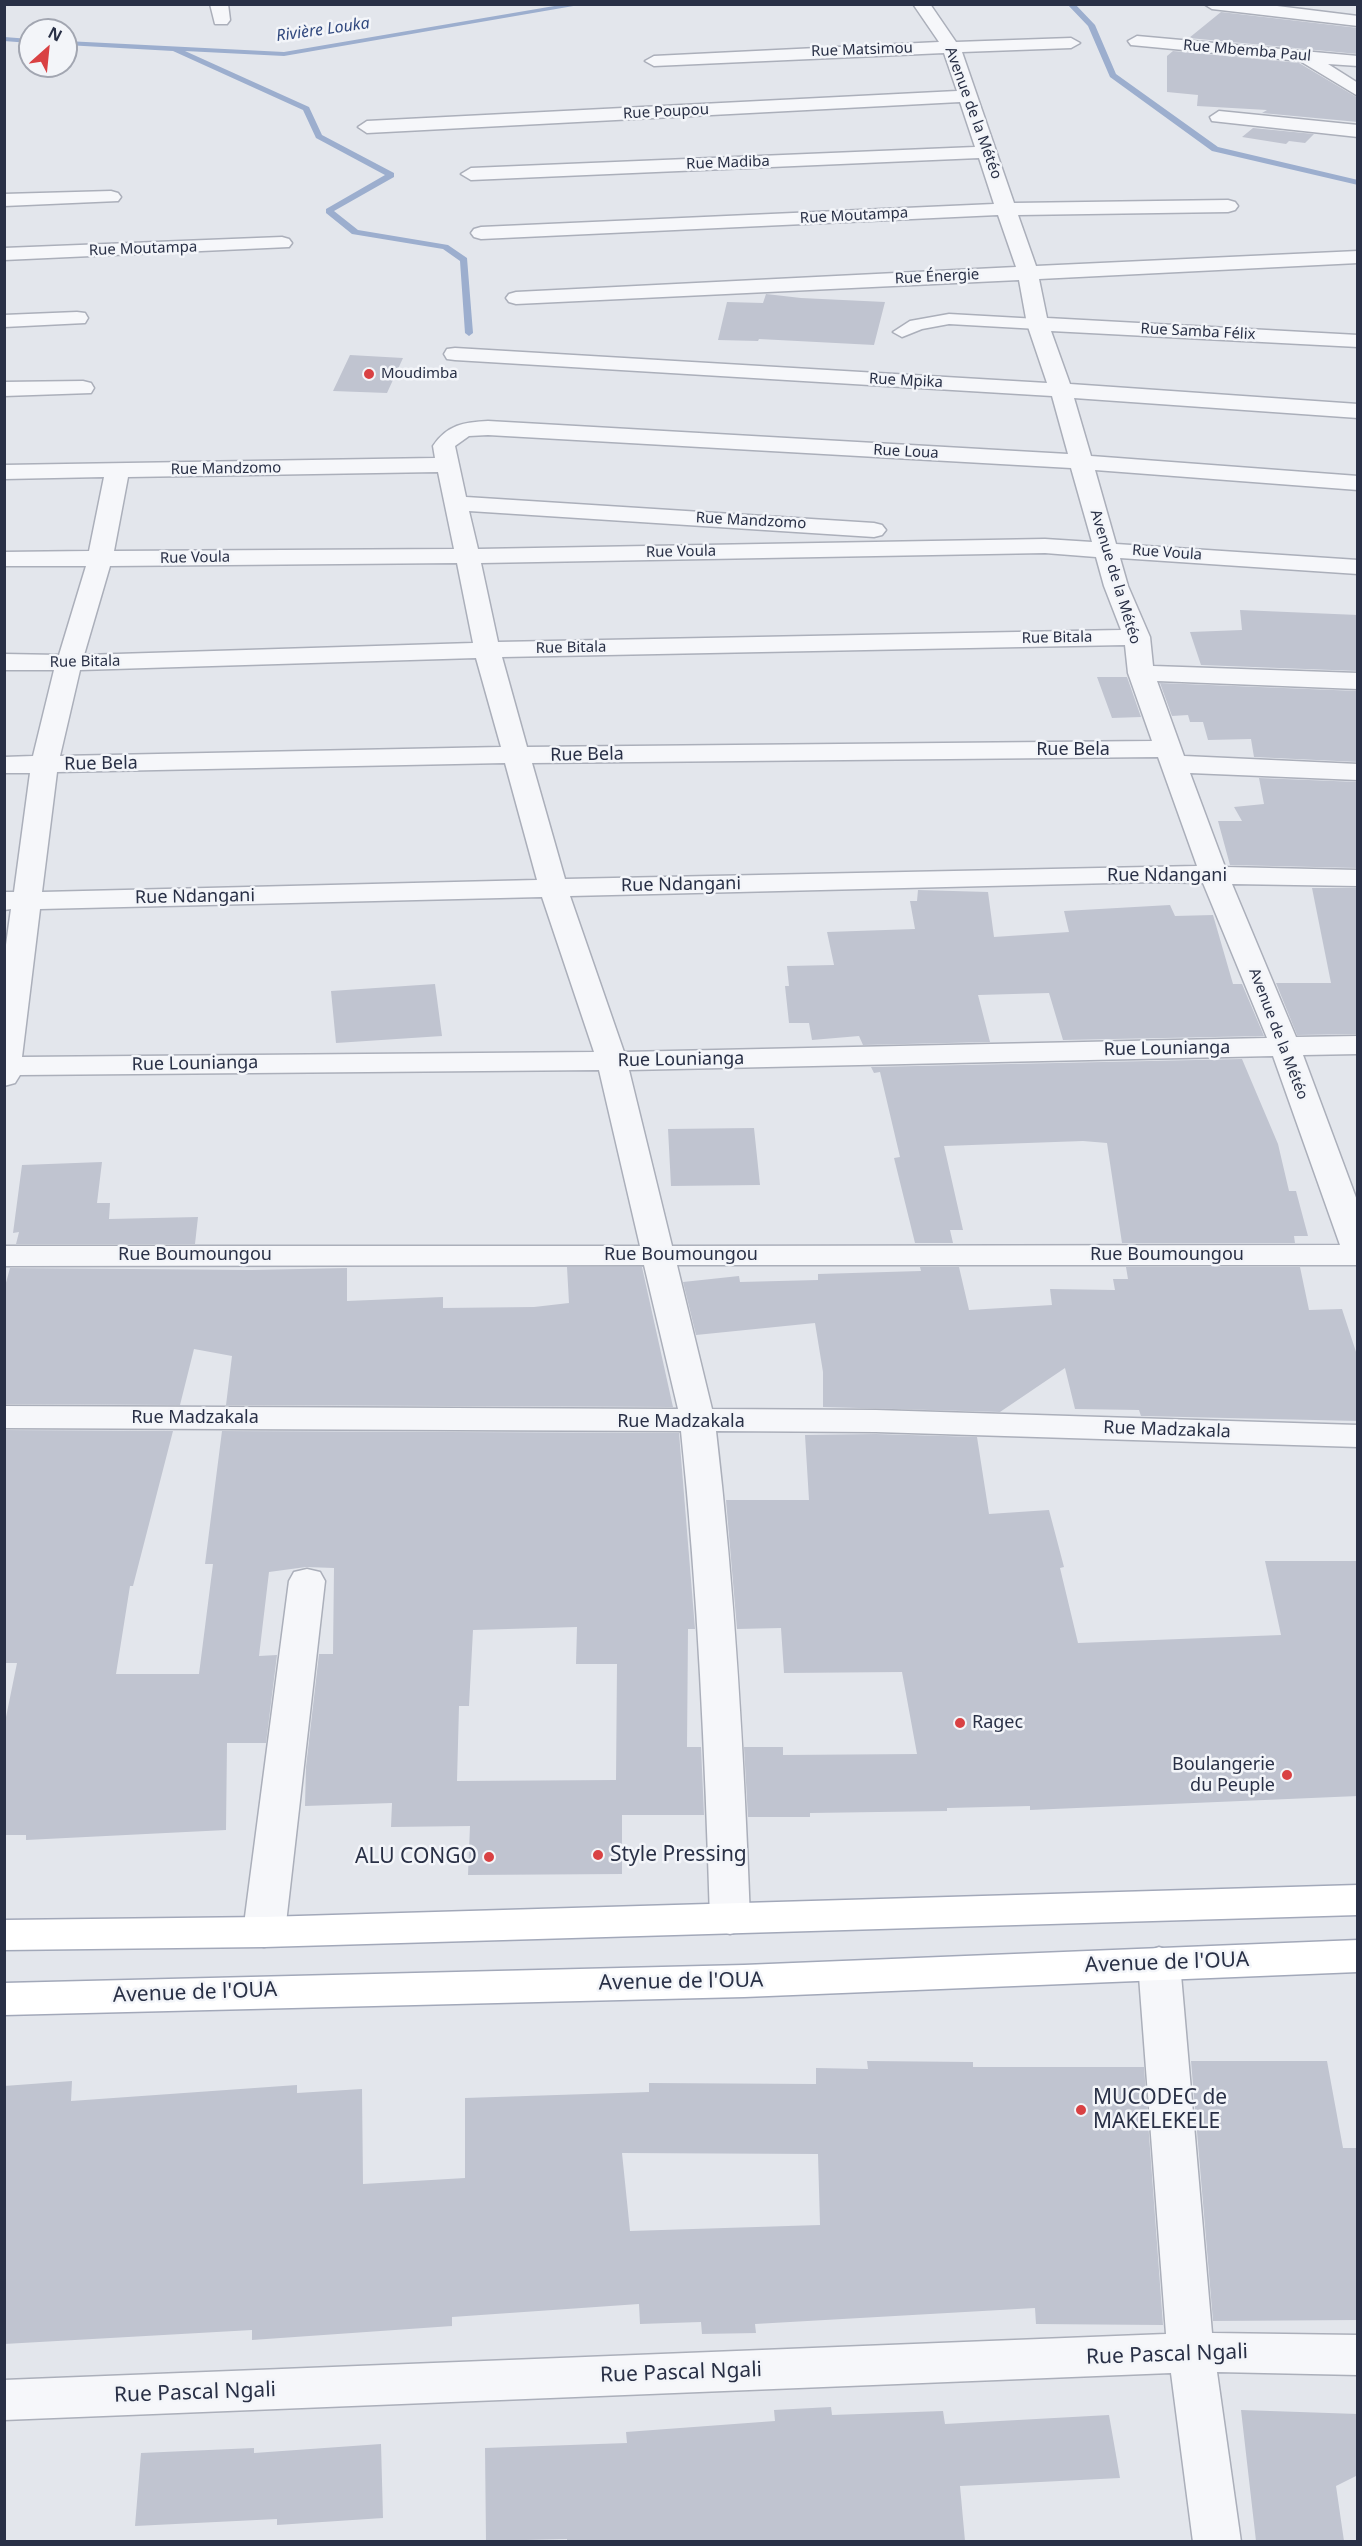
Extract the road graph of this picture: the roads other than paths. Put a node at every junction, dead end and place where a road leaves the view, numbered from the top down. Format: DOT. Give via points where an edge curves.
graph roads {
  1 [pos="921,4"];
  2 [pos="1212,4"];
  3 [pos="1358,21"];
  4 [pos="1137,41"];
  5 [pos="1071,43"];
  6 [pos="951,47"];
  7 [pos="1301,55"];
  8 [pos="654,61"];
  9 [pos="1358,61"];
  10 [pos="1358,91"];
  11 [pos="966,96"];
  12 [pos="1219,117"];
  13 [pos="367,127"];
  14 [pos="1356,131"];
  15 [pos="986,152"];
  16 [pos="471,174"];
  17 [pos="111,197"];
  18 [pos="4,200"];
  19 [pos="1228,206"];
  20 [pos="1007,209"];
  21 [pos="481,233"];
  22 [pos="282,243"];
  23 [pos="4,254"];
  24 [pos="1358,257"];
  25 [pos="1028,273"];
  26 [pos="516,298"];
  27 [pos="77,318"];
  28 [pos="4,321"];
  29 [pos="1038,324"];
  30 [pos="902,332"];
  31 [pos="1358,341"];
  32 [pos="455,354"];
  33 [pos="83,387"];
  34 [pos="4,389"];
  35 [pos="1061,390"];
  36 [pos="1358,411"];
  37 [pos="1079,462"];
  38 [pos="448,465"];
  39 [pos="4,472"];
  40 [pos="117,472"];
  41 [pos="1358,483"];
  42 [pos="456,503"];
  43 [pos="1045,546"];
  44 [pos="1106,548"];
  45 [pos="469,556"];
  46 [pos="100,559"];
  47 [pos="4,560"];
  48 [pos="1358,567"];
  49 [pos="1137,637"];
  50 [pos="487,650"];
  51 [pos="4,662"];
  52 [pos="69,663"];
  53 [pos="1140,672"];
  54 [pos="1358,681"];
  55 [pos="517,755"];
  56 [pos="1173,757"];
  57 [pos="4,765"];
  58 [pos="44,765"];
  59 [pos="1358,772"];
  60 [pos="1214,875"];
  61 [pos="1358,878"];
  62 [pos="553,888"];
  63 [pos="15,901"];
  64 [pos="1285,1046"];
  65 [pos="1358,1046"];
  66 [pos="612,1061"];
  67 [pos="5,1070"];
  68 [pos="1358,1249"];
  69 [pos="1358,1255"];
  70 [pos="4,1256"];
  71 [pos="659,1256"];
  72 [pos="4,1417"];
  73 [pos="698,1422"];
  74 [pos="1358,1436"];
  75 [pos="307,1581"];
  76 [pos="1358,1900"];
  77 [pos="730,1918"];
  78 [pos="264,1932"];
  79 [pos="4,1935"];
  80 [pos="1358,1956"];
  81 [pos="1159,1963"];
  82 [pos="4,1999"];
  83 [pos="1191,2353"];
  84 [pos="1358,2355"];
  85 [pos="4,2400"];
  86 [pos="1217,2541"];
  1 -- 6 [label="street, Avenue de la Météo"];
  2 -- 3 [label="street"];
  4 -- 7 [label="street, Rue Mbemba Paul"];
  5 -- 6 [label="street, Rue Matsimou"];
  6 -- 8 [label="street, Rue Matsimou"];
  6 -- 11 [label="street, Avenue de la Météo"];
  7 -- 9 [label="street, Rue Mbemba Paul"];
  7 -- 10 [label="street"];
  11 -- 13 [label="street, Rue Poupou"];
  11 -- 15 [label="street, Avenue de la Météo"];
  12 -- 14 [label="street"];
  15 -- 16 [label="street, Rue Madiba"];
  15 -- 20 [label="street, Avenue de la Météo"];
  17 -- 18 [label="street"];
  19 -- 20 [label="street, Rue Moutampa"];
  20 -- 21 [label="street, Rue Moutampa"];
  20 -- 25 [label="street, Avenue de la Météo"];
  22 -- 23 [label="street, Rue Moutampa"];
  24 -- 25 [label="street, Rue Énergie"];
  25 -- 26 [label="street, Rue Énergie"];
  25 -- 29 [label="street, Avenue de la Météo"];
  27 -- 28 [label="street"];
  29 -- 30 [label="lane" via="938,319 915,323"];
  29 -- 31 [label="street, Rue Samba Félix"];
  29 -- 35 [label="street, Avenue de la Météo"];
  32 -- 35 [label="street, Rue Mpika"];
  33 -- 34 [label="street"];
  35 -- 36 [label="street, Rue Mpika"];
  35 -- 37 [label="street, Avenue de la Météo"];
  37 -- 38 [label="street, Rue Loua" via="488,428 454,433 444,446"];
  37 -- 41 [label="street, Rue Loua"];
  37 -- 44 [label="street, Avenue de la Météo"];
  38 -- 40 [label="street, Rue Mandzomo"];
  38 -- 42 [label="street"];
  39 -- 40 [label="street, Rue Mandzomo"];
  40 -- 46 [label="street"];
  42 -- 43 [label="street, Rue Mandzomo" via="890,531"];
  42 -- 45 [label="street"];
  43 -- 44 [label="street, Rue Voula"];
  43 -- 45 [label="street, Rue Voula"];
  44 -- 48 [label="street, Rue Voula"];
  44 -- 49 [label="street, Avenue de la Météo" via="1116,586"];
  45 -- 46 [label="street, Rue Voula"];
  45 -- 50 [label="street"];
  46 -- 47 [label="street, Rue Voula"];
  46 -- 52 [label="street"];
  49 -- 50 [label="street, Rue Bitala"];
  49 -- 53 [label="street, Avenue de la Météo"];
  50 -- 52 [label="street, Rue Bitala"];
  50 -- 55 [label="street"];
  51 -- 52 [label="street, Rue Bitala"];
  52 -- 58 [label="street"];
  53 -- 54 [label="street"];
  53 -- 56 [label="street, Avenue de la Météo"];
  55 -- 56 [label="street, Rue Bela"];
  55 -- 58 [label="street, Rue Bela"];
  55 -- 62 [label="street"];
  56 -- 59 [label="street, Rue Bela"];
  56 -- 60 [label="street, Avenue de la Météo"];
  57 -- 58 [label="street, Rue Bela"];
  58 -- 63 [label="street"];
  60 -- 61 [label="street, Rue Ndangani"];
  60 -- 62 [label="street, Rue Ndangani"];
  60 -- 64 [label="street, Avenue de la Météo"];
  62 -- 63 [label="street, Rue Ndangani"];
  62 -- 66 [label="street"];
  63 -- 67 [label="street"];
  64 -- 65 [label="street, Rue Lounianga"];
  64 -- 66 [label="street, Rue Lounianga"];
  64 -- 68 [label="street, Avenue de la Météo"];
  66 -- 67 [label="street, Rue Lounianga"];
  66 -- 71 [label="street"];
  69 -- 71 [label="street, Rue Boumoungou"];
  70 -- 71 [label="street, Rue Boumoungou"];
  71 -- 73 [label="street"];
  72 -- 73 [label="street, Rue Madzakala"];
  73 -- 74 [label="street, Rue Madzakala" via="876,1421"];
  73 -- 77 [label="street"];
  75 -- 78 [label="street"];
  76 -- 77 [label="main road"];
  77 -- 78 [label="main road"];
  78 -- 79 [label="main road"];
  80 -- 81 [label="main road, Avenue de l'OUA"];
  81 -- 82 [label="main road, Avenue de l'OUA" via="744,1981"];
  81 -- 83 [label="street"];
  83 -- 84 [label="street, Rue Pascal Ngali"];
  83 -- 85 [label="street, Rue Pascal Ngali"];
  83 -- 86 [label="street"];
}
